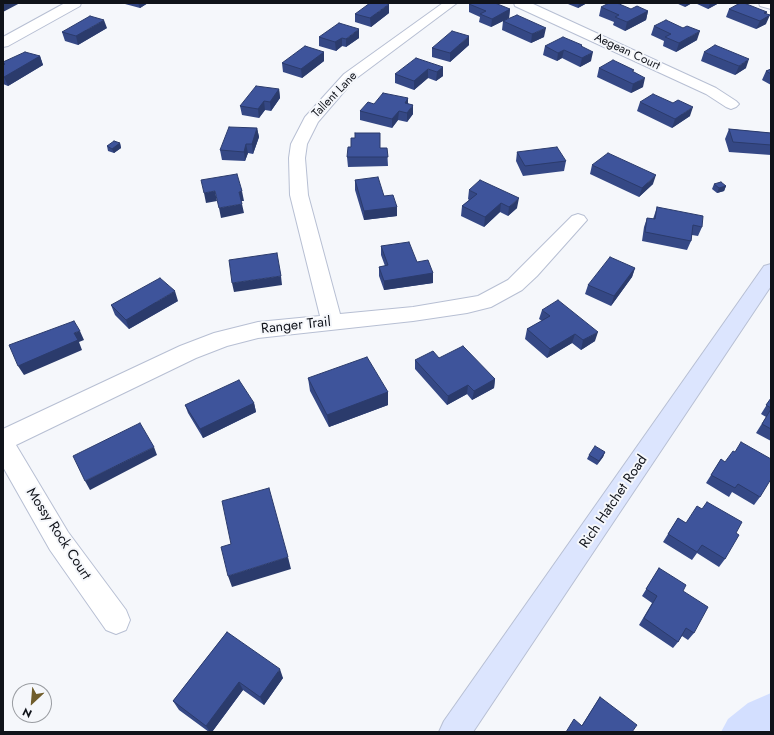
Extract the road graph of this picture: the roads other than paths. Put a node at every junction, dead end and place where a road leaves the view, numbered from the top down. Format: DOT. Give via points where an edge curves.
graph roads {
  1 [pos="75,3"];
  2 [pos="451,3"];
  3 [pos="520,3"];
  4 [pos="765,3"];
  5 [pos="771,5"];
  6 [pos="3,43"];
  7 [pos="731,104"];
  8 [pos="578,220"];
  9 [pos="771,270"];
  10 [pos="332,323"];
  11 [pos="3,440"];
  12 [pos="3,445"];
  13 [pos="116,620"];
  14 [pos="456,732"];
  1 -- 6 [label="street"];
  2 -- 10 [label="street, Tallent Lane" via="349,77 311,120 299,144 299,195"];
  3 -- 7 [label="street, Aegean Court" via="711,91"];
  4 -- 5 [label="street"];
  8 -- 10 [label="street, Ranger Trail" via="515,285 484,302 413,314"];
  9 -- 14 [label="street, Rich Hatchet Road"];
  10 -- 11 [label="street, Ranger Trail" via="258,330 222,339 188,352"];
  12 -- 13 [label="street, Mossy Rock Court" via="59,540"];
}
